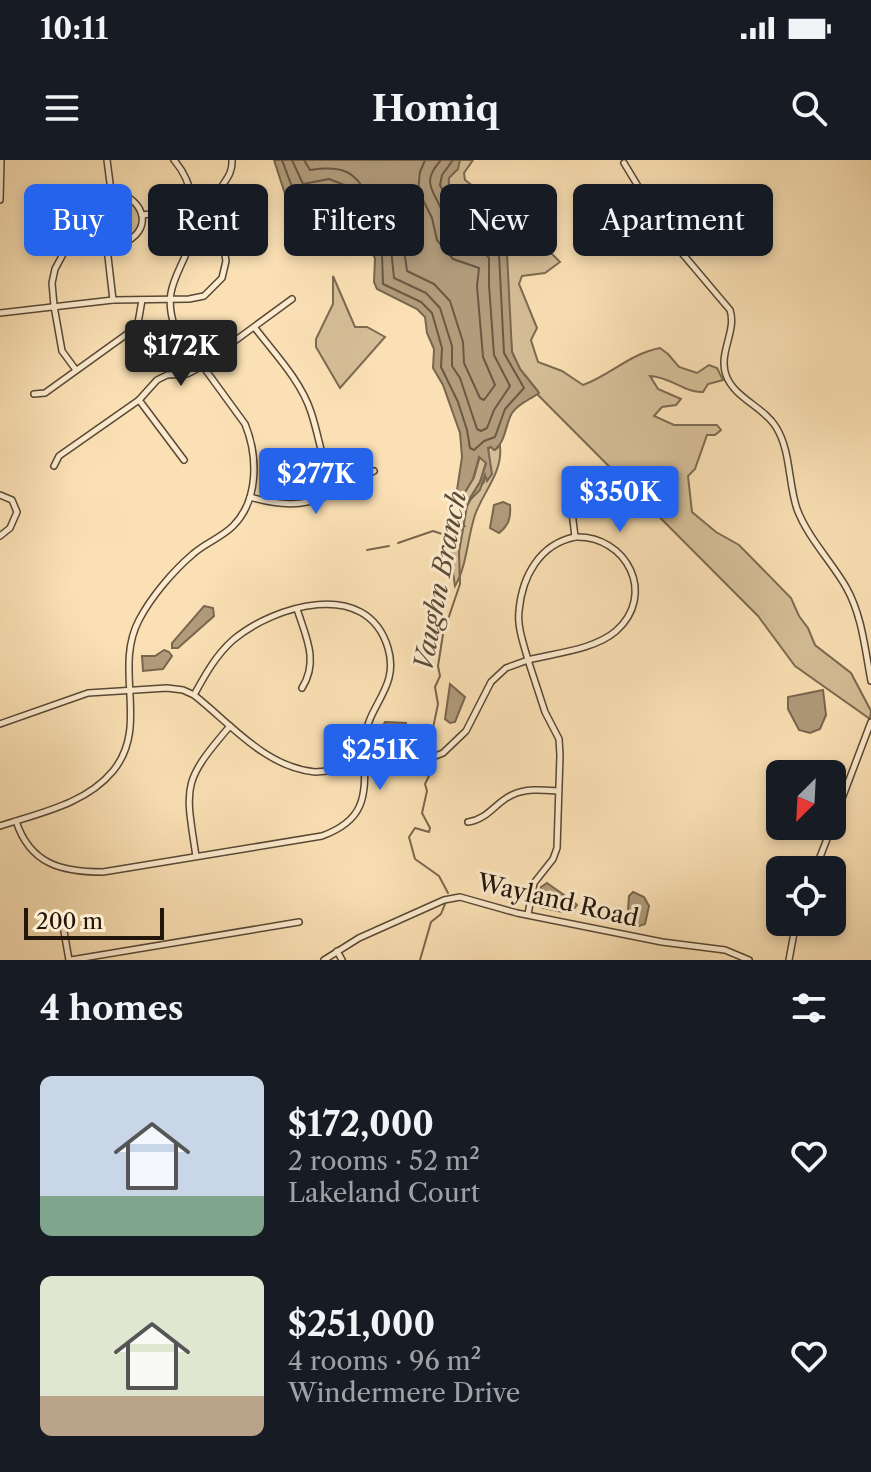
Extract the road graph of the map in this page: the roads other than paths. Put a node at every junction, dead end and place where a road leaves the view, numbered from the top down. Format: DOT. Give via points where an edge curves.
graph roads {
  1 [pos="1,160"];
  2 [pos="107,160"];
  3 [pos="174,160"];
  4 [pos="232,160"];
  5 [pos="624,163"];
  6 [pos="110,184"];
  7 [pos="188,184"];
  8 [pos="132,198"];
  9 [pos="0,200"];
  10 [pos="148,214"];
  11 [pos="142,215"];
  12 [pos="132,238"];
  13 [pos="62,256"];
  14 [pos="108,256"];
  15 [pos="184,256"];
  16 [pos="169,299"];
  17 [pos="292,299"];
  18 [pos="113,300"];
  19 [pos="142,300"];
  20 [pos="54,306"];
  21 [pos="0,313"];
  22 [pos="255,328"];
  23 [pos="202,365"];
  24 [pos="76,370"];
  25 [pos="34,394"];
  26 [pos="139,400"];
  27 [pos="184,460"];
  28 [pos="54,466"];
  29 [pos="374,471"];
  30 [pos="568,478"];
  31 [pos="337,491"];
  32 [pos="0,495"];
  33 [pos="250,497"];
  34 [pos="0,536"];
  35 [pos="575,537"];
  36 [pos="297,609"];
  37 [pos="528,660"];
  38 [pos="871,681"];
  39 [pos="302,688"];
  40 [pos="129,691"];
  41 [pos="194,695"];
  42 [pos="871,722"];
  43 [pos="0,724"];
  44 [pos="230,726"];
  45 [pos="366,766"];
  46 [pos="846,789"];
  47 [pos="558,791"];
  48 [pos="16,821"];
  49 [pos="468,822"];
  50 [pos="0,826"];
  51 [pos="196,856"];
  52 [pos="528,914"];
  53 [pos="62,920"];
  54 [pos="299,922"];
  55 [pos="793,936"];
  56 [pos="337,951"];
  57 [pos="70,960"];
  58 [pos="324,960"];
  59 [pos="342,960"];
  60 [pos="749,960"];
  61 [pos="789,960"];
  1 -- 9 [label="street"];
  2 -- 6 [label="street"];
  3 -- 7 [label="street"];
  4 -- 16 [label="street" via="231,176 216,199 226,261 222,278 204,296"];
  5 -- 38 [label="street" via="670,239 730,310 724,361 728,380 778,430 800,517 855,608"];
  8 -- 11 [label="street"];
  10 -- 11 [label="street"];
  11 -- 12 [label="street"];
  13 -- 20 [label="street" via="52,283"];
  14 -- 18 [label="street"];
  15 -- 16 [label="street"];
  16 -- 19 [label="street"];
  16 -- 23 [label="street" via="175,328"];
  17 -- 22 [label="street"];
  18 -- 19 [label="street"];
  18 -- 20 [label="street"];
  19 -- 24 [label="street" via="138,323"];
  20 -- 21 [label="street"];
  20 -- 24 [label="street" via="62,351"];
  22 -- 23 [label="street"];
  22 -- 31 [label="street" via="303,392"];
  23 -- 26 [label="street" via="157,380"];
  23 -- 33 [label="street" via="249,433 254,466"];
  24 -- 25 [label="street" via="45,393"];
  26 -- 27 [label="street"];
  26 -- 28 [label="street" via="59,456"];
  29 -- 31 [label="street"];
  30 -- 35 [label="street"];
  31 -- 33 [label="street" via="307,505 285,506"];
  32 -- 34 [label="street" via="12,500 17,512"];
  33 -- 40 [label="street" via="233,526 183,564 141,616 128,653"];
  35 -- 37 [label="street" via="541,552 529,574 518,612"];
  35 -- 37 [label="street" via="604,542 624,557 634,581 634,604 624,622 602,640"];
  36 -- 39 [label="street" via="312,658"];
  36 -- 41 [label="street" via="234,639"];
  36 -- 45 [label="street" via="316,603 344,605 371,620 388,647 390,678 366,731"];
  37 -- 45 [label="street" via="506,668 491,682 466,731 443,753 415,764"];
  37 -- 47 [label="street" via="559,739"];
  40 -- 41 [label="street" via="167,688"];
  40 -- 43 [label="street" via="88,693"];
  40 -- 48 [label="street" via="131,729 111,774 82,797"];
  41 -- 44 [label="street"];
  42 -- 46 [label="street"];
  44 -- 45 [label="street" via="268,756 299,771"];
  44 -- 51 [label="street" via="203,757 189,788"];
  45 -- 51 [label="street" via="361,806 337,830"];
  47 -- 49 [label="street" via="512,795 478,821"];
  47 -- 52 [label="street" via="557,848 534,883"];
  48 -- 50 [label="street"];
  48 -- 51 [label="street" via="32,852 65,869 103,872"];
  52 -- 56 [label="street, Wayland Road" via="454,897"];
  52 -- 60 [label="street, Wayland Road" via="725,950"];
  53 -- 57 [label="street"];
  54 -- 57 [label="street"];
  55 -- 61 [label="street"];
  56 -- 58 [label="street, Wayland Road"];
  56 -- 59 [label="street"];
}
